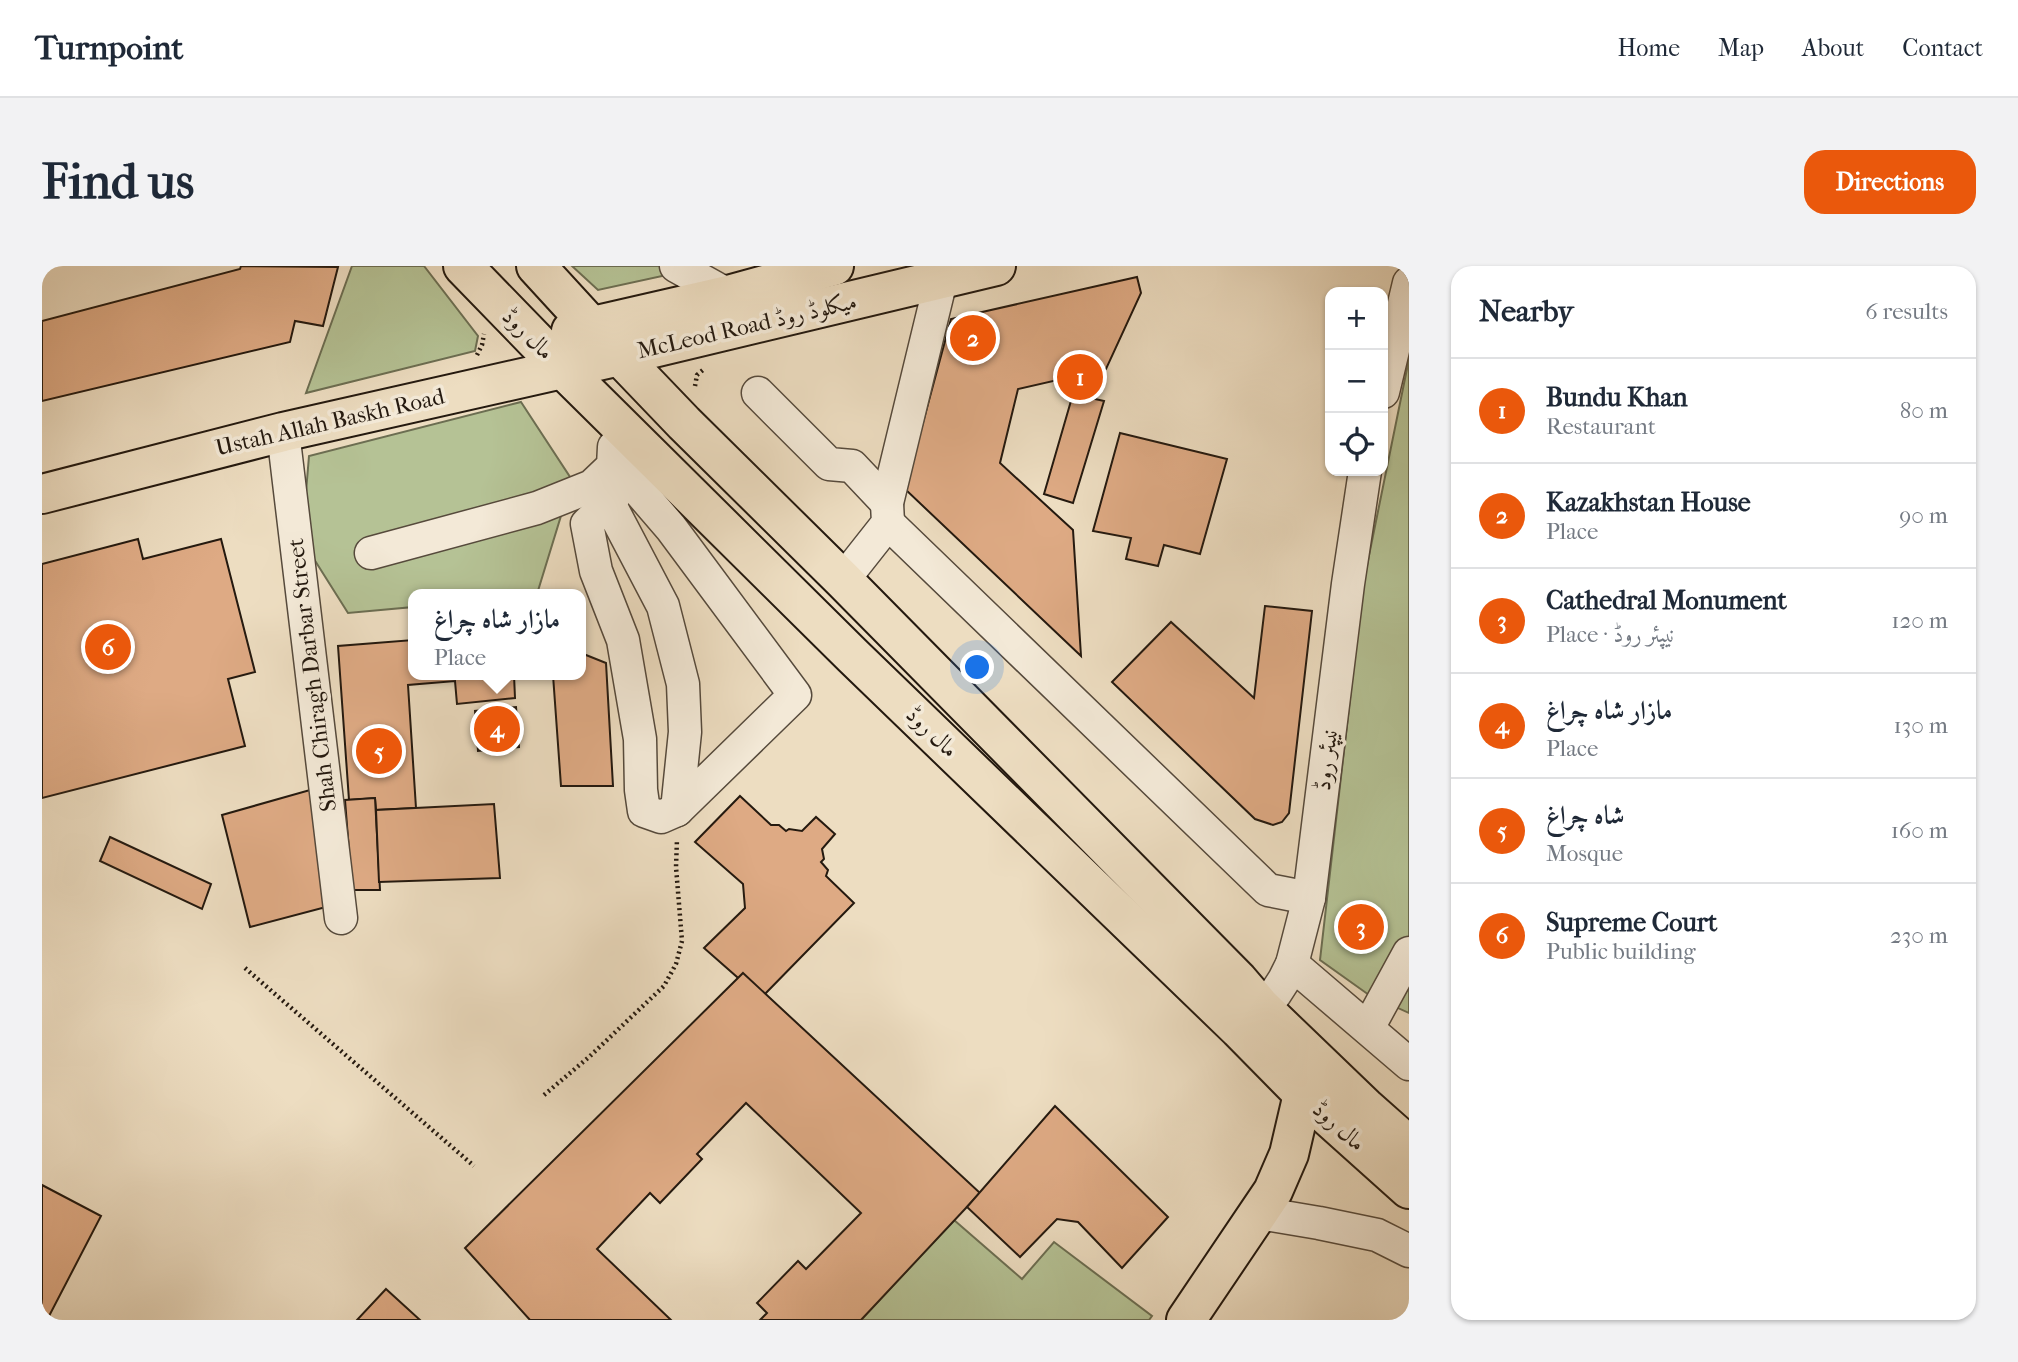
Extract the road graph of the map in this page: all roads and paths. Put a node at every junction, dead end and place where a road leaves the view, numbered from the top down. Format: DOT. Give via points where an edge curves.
graph roads {
  1 [pos="463,266"];
  2 [pos="536,266"];
  3 [pos="676,266"];
  4 [pos="834,266"];
  5 [pos="996,266"];
  6 [pos="941,280"];
  7 [pos="1409,283"];
  8 [pos="729,295"];
  9 [pos="591,326"];
  10 [pos="534,340"];
  11 [pos="620,356"];
  12 [pos="563,369"];
  13 [pos="1388,371"];
  14 [pos="758,393"];
  15 [pos="615,421"];
  16 [pos="283,432"];
  17 [pos="620,472"];
  18 [pos="1364,476"];
  19 [pos="42,494"];
  20 [pos="609,503"];
  21 [pos="887,513"];
  22 [pos="372,553"];
  23 [pos="843,580"];
  24 [pos="677,810"];
  25 [pos="1309,898"];
  26 [pos="341,918"];
  27 [pos="1409,953"];
  28 [pos="1292,964"];
  29 [pos="245,968"];
  30 [pos="1250,1018"];
  31 [pos="1368,1028"];
  32 [pos="1409,1064"];
  33 [pos="1314,1081"];
  34 [pos="544,1095"];
  35 [pos="1409,1146"];
  36 [pos="474,1166"];
  37 [pos="1409,1189"];
  38 [pos="1259,1213"];
  39 [pos="1409,1251"];
  40 [pos="1186,1320"];
  1 -- 10 [label="main road, مال روڈ"];
  2 -- 9 [label="main road, مال روڈ"];
  3 -- 8 [label="street"];
  4 -- 8 [label="main road, McLeod Road میکلوڈ روڈ"];
  5 -- 6 [label="main road, McLeod Road میکلوڈ روڈ"];
  6 -- 11 [label="main road, McLeod Road میکلوڈ روڈ"];
  6 -- 21 [label="street"];
  7 -- 13 [label="street"];
  8 -- 9 [label="main road, McLeod Road میکلوڈ روڈ"];
  9 -- 10 [label="main road, McLeod Road میکلوڈ روڈ"];
  9 -- 11 [label="main road, مال روڈ"];
  10 -- 12 [label="main road, مال روڈ"];
  11 -- 12 [label="main road, Ustah Allah Baskh Road"];
  11 -- 23 [label="main road, مال روڈ"];
  12 -- 15 [label="main road, مال روڈ"];
  12 -- 16 [label="main road, Ustah Allah Baskh Road"];
  14 -- 21 [label="street" via="829,464 852,466"];
  15 -- 17 [label="street"];
  15 -- 30 [label="main road, مال روڈ" via="853,656"];
  16 -- 19 [label="main road, Ustah Allah Baskh Road"];
  16 -- 26 [label="street, Shah Chiragh Darbar Street"];
  17 -- 20 [label="street"];
  17 -- 22 [label="street" via="537,508"];
  17 -- 24 [label="street" via="671,528 795,695"];
  18 -- 25 [label="street, نیپئر روڈ"];
  20 -- 24 [label="street" via="663,606 683,684 685,732"];
  20 -- 24 [label="street" via="587,524 596,571 623,640 640,739 644,811 661,817"];
  21 -- 23 [label="street"];
  21 -- 25 [label="street" via="1268,890"];
  23 -- 30 [label="main road, مال روڈ" via="1238,980"];
  24 -- 34 [label="path" via="682,940 677,964 664,986"];
  25 -- 28 [label="street, نیپئر روڈ"];
  27 -- 31 [label="street"];
  28 -- 30 [label="street, نیپئر روڈ" via="1275,993"];
  28 -- 31 [label="street"];
  29 -- 36 [label="path"];
  30 -- 33 [label="main road, مال روڈ"];
  31 -- 32 [label="street"];
  33 -- 35 [label="main road, مال روڈ" via="1365,1107"];
  33 -- 37 [label="main road, مال روڈ"];
  33 -- 38 [label="main road" via="1289,1154"];
  38 -- 39 [label="street" via="1377,1235"];
  38 -- 40 [label="main road"];
}
